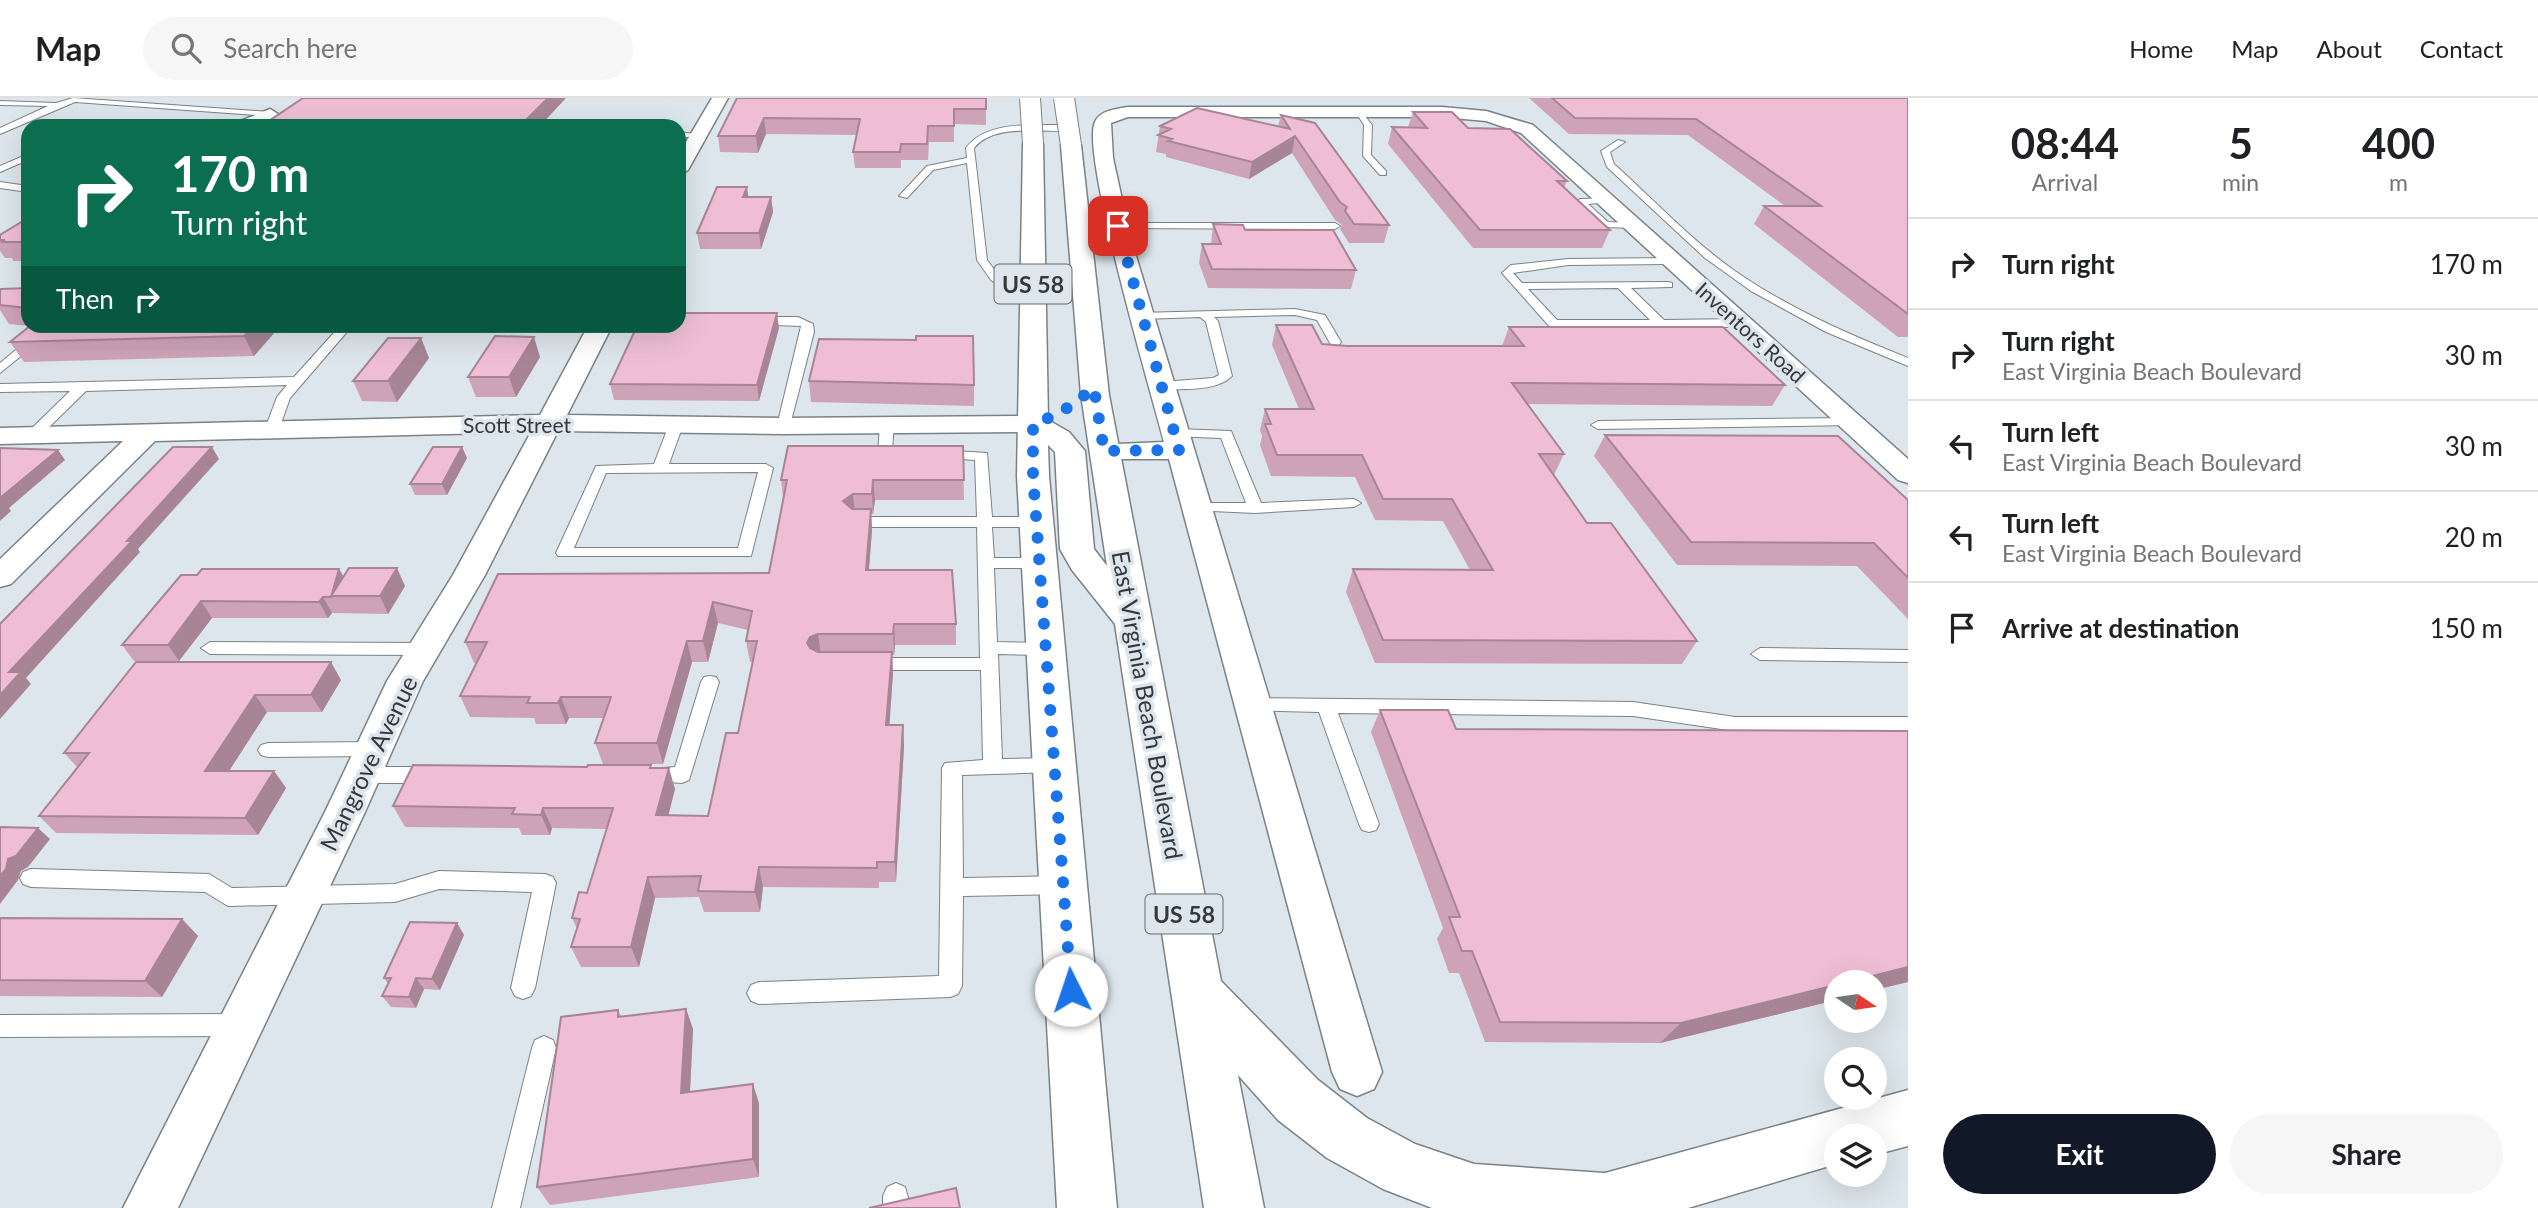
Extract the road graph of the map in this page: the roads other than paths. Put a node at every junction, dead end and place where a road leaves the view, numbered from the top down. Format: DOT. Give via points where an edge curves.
graph roads {
  1 [pos="720,98"];
  2 [pos="1030,98"];
  3 [pos="1064,98"];
  4 [pos="0,103"];
  5 [pos="60,104"];
  6 [pos="1358,113"];
  7 [pos="270,114"];
  8 [pos="27,119"];
  9 [pos="259,119"];
  10 [pos="21,122"];
  11 [pos="0,131"];
  12 [pos="1080,133"];
  13 [pos="686,135"];
  14 [pos="698,135"];
  15 [pos="1621,142"];
  16 [pos="686,157"];
  17 [pos="21,160"];
  18 [pos="971,160"];
  19 [pos="0,169"];
  20 [pos="1382,173"];
  21 [pos="0,185"];
  22 [pos="21,187"];
  23 [pos="904,196"];
  24 [pos="1118,226"];
  25 [pos="1335,226"];
  26 [pos="1672,261"];
  27 [pos="1621,285"];
  28 [pos="1668,285"];
  29 [pos="1520,286"];
  30 [pos="1033,306"];
  31 [pos="1203,314"];
  32 [pos="1142,315"];
  33 [pos="745,321"];
  34 [pos="1660,323"];
  35 [pos="1741,323"];
  36 [pos="44,333"];
  37 [pos="340,333"];
  38 [pos="596,333"];
  39 [pos="1335,342"];
  40 [pos="1908,362"];
  41 [pos="0,369"];
  42 [pos="299,381"];
  43 [pos="1162,386"];
  44 [pos="82,387"];
  45 [pos="0,388"];
  46 [pos="1094,388"];
  47 [pos="1850,422"];
  48 [pos="551,423"];
  49 [pos="1033,424"];
  50 [pos="676,425"];
  51 [pos="887,425"];
  52 [pos="1598,425"];
  53 [pos="784,426"];
  54 [pos="272,429"];
  55 [pos="145,435"];
  56 [pos="0,436"];
  57 [pos="32,436"];
  58 [pos="1177,442"];
  59 [pos="1104,451"];
  60 [pos="660,468"];
  61 [pos="1908,474"];
  62 [pos="1354,503"];
  63 [pos="1196,508"];
  64 [pos="1255,508"];
  65 [pos="855,522"];
  66 [pos="985,522"];
  67 [pos="1037,542"];
  68 [pos="986,563"];
  69 [pos="0,577"];
  70 [pos="1133,620"];
  71 [pos="210,648"];
  72 [pos="424,649"];
  73 [pos="1045,649"];
  74 [pos="1760,654"];
  75 [pos="989,656"];
  76 [pos="1908,656"];
  77 [pos="849,664"];
  78 [pos="710,682"];
  79 [pos="1254,705"];
  80 [pos="1326,706"];
  81 [pos="1908,724"];
  82 [pos="268,750"];
  83 [pos="367,762"];
  84 [pos="1054,765"];
  85 [pos="993,767"];
  86 [pos="446,775"];
  87 [pos="627,775"];
  88 [pos="1369,824"];
  89 [pos="31,878"];
  90 [pos="1063,885"];
  91 [pos="952,887"];
  92 [pos="304,895"];
  93 [pos="523,988"];
  94 [pos="758,993"];
  95 [pos="1198,993"];
  96 [pos="240,1025"];
  97 [pos="0,1026"];
  98 [pos="544,1048"];
  99 [pos="1356,1072"];
  100 [pos="1908,1118"];
  101 [pos="1884,1124"];
  102 [pos="1824,1140"];
  103 [pos="1595,1206"];
  104 [pos="150,1208"];
  105 [pos="506,1208"];
  106 [pos="1087,1208"];
  107 [pos="1234,1208"];
  1 -- 14 [label="street"];
  2 -- 30 [label="main road, US 58, bridge"];
  3 -- 12 [label="main road, East Virginia Beach Boulevard / US 58, bridge"];
  4 -- 5 [label="lane"];
  5 -- 7 [label="lane" via="75,100"];
  5 -- 8 [label="lane"];
  6 -- 12 [label="street, Inventors Road" via="1128,112 1109,116"];
  6 -- 20 [label="lane" via="1368,125 1367,156"];
  6 -- 26 [label="street, Inventors Road" via="1463,114 1492,117 1527,129 1533,141 1601,195"];
  7 -- 9 [label="street"];
  10 -- 11 [label="lane"];
  12 -- 18 [label="lane" via="1009,130 985,135 972,142"];
  12 -- 24 [label="street, East Virginia Beach Boulevard" via="1100,137"];
  12 -- 46 [label="main road, East Virginia Beach Boulevard / US 58" via="1079,246"];
  13 -- 14 [label="lane"];
  14 -- 16 [label="street"];
  15 -- 40 [label="lane" via="1605,151 1610,165 1710,256 1808,317"];
  17 -- 19 [label="lane"];
  18 -- 23 [label="lane" via="930,167"];
  18 -- 30 [label="lane" via="982,260 995,278"];
  21 -- 22 [label="lane"];
  24 -- 25 [label="lane"];
  24 -- 32 [label="street, East Virginia Beach Boulevard"];
  26 -- 29 [label="lane" via="1567,262 1511,268 1507,273"];
  26 -- 35 [label="street, Inventors Road"];
  27 -- 28 [label="lane"];
  27 -- 29 [label="lane"];
  27 -- 34 [label="lane"];
  29 -- 34 [label="lane" via="1554,324"];
  30 -- 49 [label="main road, US 58"];
  31 -- 32 [label="lane"];
  31 -- 39 [label="lane" via="1295,312 1321,317"];
  31 -- 43 [label="lane" via="1212,321 1226,376 1216,382"];
  32 -- 43 [label="street, East Virginia Beach Boulevard"];
  33 -- 53 [label="lane" via="807,324"];
  34 -- 35 [label="lane"];
  35 -- 47 [label="street, Inventors Road"];
  36 -- 41 [label="lane"];
  37 -- 42 [label="lane"];
  38 -- 48 [label="street, Mangrove Avenue"];
  42 -- 44 [label="lane"];
  42 -- 54 [label="lane" via="284,397"];
  43 -- 58 [label="street, East Virginia Beach Boulevard"];
  44 -- 45 [label="lane"];
  44 -- 57 [label="lane"];
  46 -- 49 [label="main road" via="1059,414"];
  46 -- 59 [label="main road, East Virginia Beach Boulevard / US 58"];
  47 -- 52 [label="lane"];
  47 -- 61 [label="street, Inventors Road"];
  48 -- 50 [label="street, Scott Street"];
  48 -- 54 [label="street, Scott Street"];
  48 -- 72 [label="street, Mangrove Avenue"];
  49 -- 51 [label="street, Scott Street"];
  49 -- 67 [label="main road, US 58"];
  49 -- 70 [label="main road" via="1063,441 1070,452 1077,549"];
  50 -- 53 [label="street, Scott Street"];
  50 -- 60 [label="lane"];
  51 -- 53 [label="street, Scott Street"];
  51 -- 66 [label="lane" via="880,452 885,454 982,456"];
  54 -- 55 [label="street, Scott Street"];
  55 -- 57 [label="street, Scott Street"];
  55 -- 69 [label="street"];
  56 -- 57 [label="street, Scott Street"];
  58 -- 59 [label="street"];
  58 -- 63 [label="street, East Virginia Beach Boulevard"];
  58 -- 64 [label="lane" via="1226,434"];
  59 -- 70 [label="main road, East Virginia Beach Boulevard / US 58"];
  60 -- 60 [label="lane" via="601,469 564,553 745,553 766,468"];
  62 -- 64 [label="lane"];
  63 -- 64 [label="lane"];
  63 -- 79 [label="street, East Virginia Beach Boulevard"];
  65 -- 66 [label="lane"];
  66 -- 67 [label="lane"];
  66 -- 68 [label="lane"];
  67 -- 68 [label="lane"];
  67 -- 73 [label="main road, US 58"];
  68 -- 75 [label="lane"];
  70 -- 95 [label="main road, East Virginia Beach Boulevard / US 58"];
  71 -- 72 [label="lane"];
  72 -- 83 [label="street, Mangrove Avenue"];
  73 -- 75 [label="lane"];
  73 -- 84 [label="main road, US 58"];
  74 -- 76 [label="lane"];
  75 -- 77 [label="lane"];
  75 -- 85 [label="lane"];
  78 -- 87 [label="lane" via="682,775"];
  79 -- 80 [label="lane"];
  79 -- 99 [label="street, East Virginia Beach Boulevard"];
  80 -- 81 [label="lane" via="1633,709 1735,724"];
  80 -- 88 [label="lane"];
  82 -- 83 [label="lane"];
  83 -- 86 [label="lane"];
  83 -- 92 [label="street, Mangrove Avenue"];
  84 -- 85 [label="lane"];
  84 -- 90 [label="main road, US 58"];
  85 -- 91 [label="lane" via="952,768"];
  89 -- 92 [label="lane" via="209,883 228,897"];
  90 -- 91 [label="lane"];
  90 -- 106 [label="main road, US 58"];
  91 -- 94 [label="lane" via="950,986"];
  92 -- 93 [label="lane" via="395,893 439,880 545,883"];
  92 -- 96 [label="street, Mangrove Avenue"];
  95 -- 103 [label="main road" via="1298,1100 1347,1138 1402,1169 1474,1193"];
  95 -- 107 [label="main road, East Virginia Beach Boulevard / US 58"];
  96 -- 97 [label="lane"];
  96 -- 104 [label="street, Mangrove Avenue"];
  98 -- 105 [label="lane"];
  100 -- 101 [label="main road"];
  102 -- 103 [label="main road"];
}
